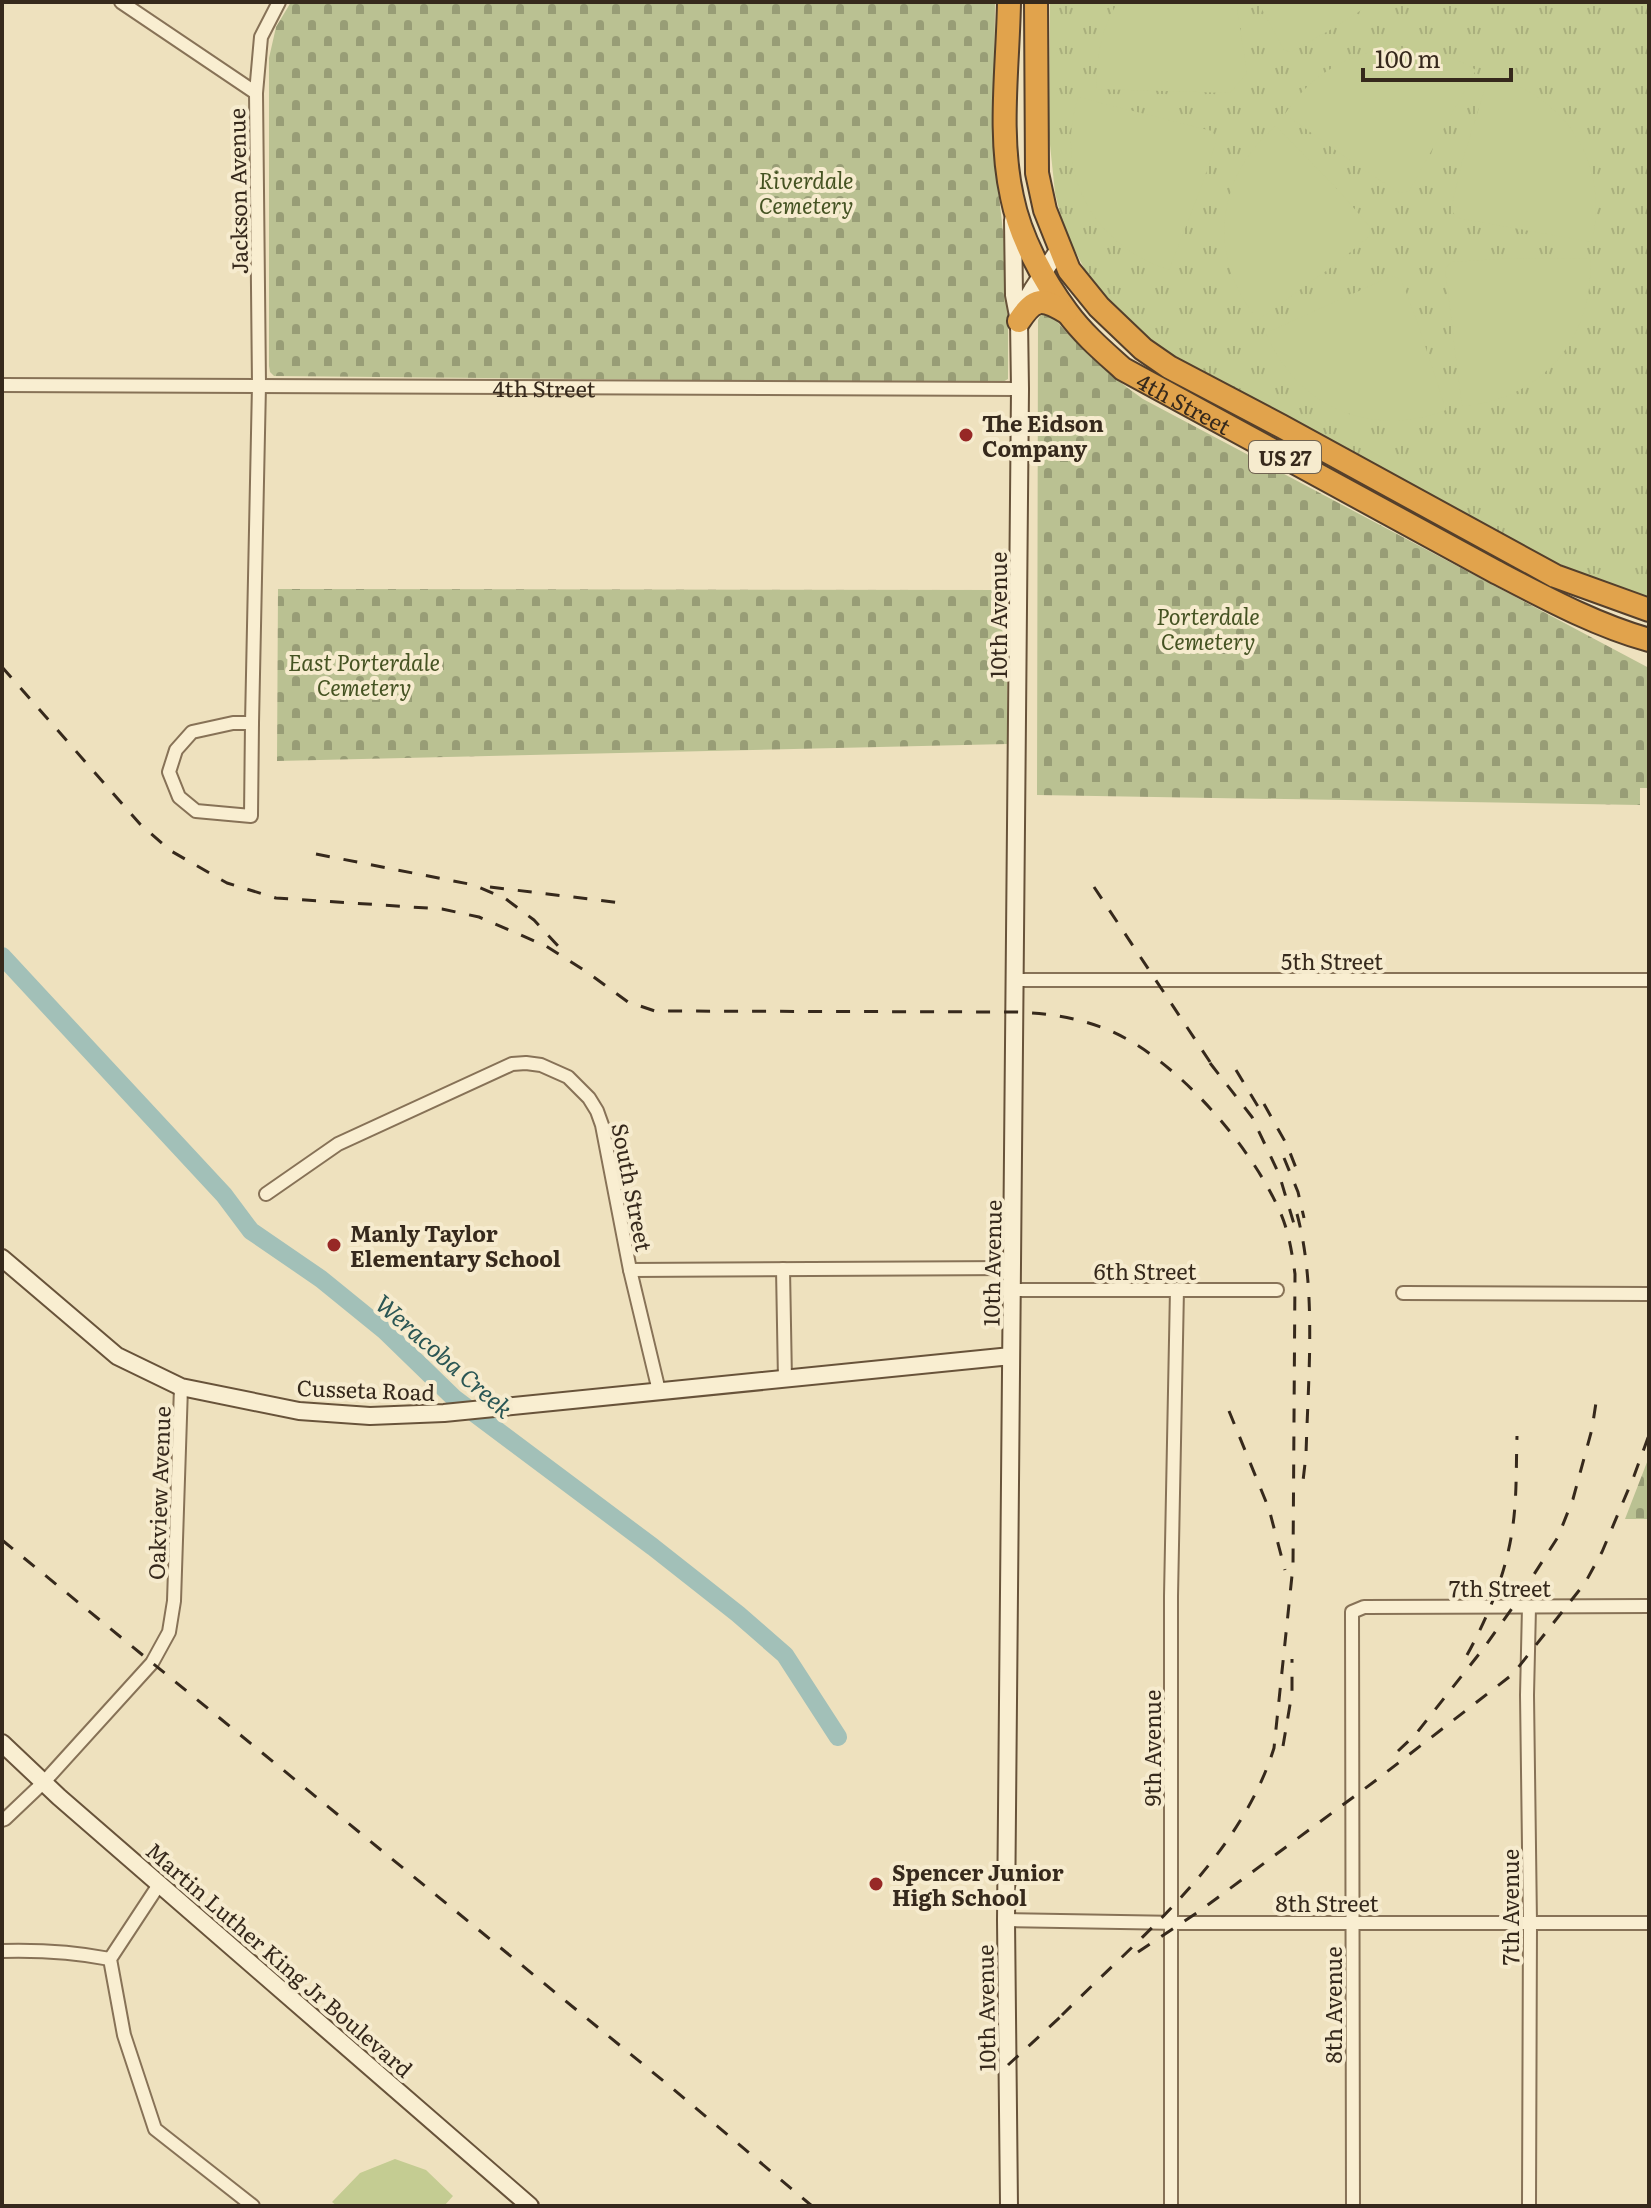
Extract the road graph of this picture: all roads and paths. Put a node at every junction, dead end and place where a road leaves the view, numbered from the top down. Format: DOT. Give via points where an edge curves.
graph roads {
  1 [pos="121,2"];
  2 [pos="279,2"];
  3 [pos="1009,2"];
  4 [pos="1024,2"];
  5 [pos="1036,2"];
  6 [pos="256,93"];
  7 [pos="1037,93"];
  8 [pos="1012,198"];
  9 [pos="1059,249"];
  10 [pos="1043,273"];
  11 [pos="1067,312"];
  12 [pos="1019,321"];
  13 [pos="2,385"];
  14 [pos="259,385"];
  15 [pos="1020,389"];
  16 [pos="1649,610"];
  17 [pos="1649,640"];
  18 [pos="252,723"];
  19 [pos="1016,980"];
  20 [pos="1649,980"];
  21 [pos="266,1194"];
  22 [pos="2,1258"];
  23 [pos="1013,1268"];
  24 [pos="783,1269"];
  25 [pos="630,1270"];
  26 [pos="1177,1289"];
  27 [pos="1013,1290"];
  28 [pos="1277,1290"];
  29 [pos="1403,1293"];
  30 [pos="1649,1294"];
  31 [pos="1011,1356"];
  32 [pos="785,1380"];
  33 [pos="181,1387"];
  34 [pos="659,1391"];
  35 [pos="1649,1606"];
  36 [pos="1529,1607"];
  37 [pos="1352,1612"];
  38 [pos="2,1743"];
  39 [pos="44,1782"];
  40 [pos="2,1820"];
  41 [pos="160,1883"];
  42 [pos="1006,1920"];
  43 [pos="1351,1922"];
  44 [pos="1171,1923"];
  45 [pos="1530,1923"];
  46 [pos="1649,1923"];
  47 [pos="2,1951"];
  48 [pos="110,1959"];
  49 [pos="253,2206"];
  50 [pos="530,2206"];
  51 [pos="1009,2206"];
  52 [pos="1171,2206"];
  53 [pos="1353,2206"];
  54 [pos="1529,2206"];
  1 -- 6 [label="street"];
  2 -- 6 [label="street, Jackson Avenue" via="261,37"];
  3 -- 8 [label="highway, 4th Street / US 27" via="1005,139"];
  4 -- 7 [label="highway" via="1024,57"];
  5 -- 7 [label="highway, 4th Street / US 27"];
  6 -- 14 [label="street, Jackson Avenue"];
  7 -- 9 [label="highway, 4th Street / US 27" via="1037,173"];
  8 -- 10 [label="highway, 4th Street / US 27"];
  8 -- 12 [label="main road, 10th Avenue"];
  9 -- 10 [label="main road, 10th Avenue"];
  9 -- 16 [label="highway, 4th Street / US 27" via="1099,307 1169,367 1555,576"];
  10 -- 11 [label="highway, 4th Street / US 27"];
  10 -- 12 [label="main road, 10th Avenue"];
  11 -- 12 [label="highway" via="1040,301"];
  11 -- 17 [label="highway, 4th Street / US 27" via="1123,369 1552,602"];
  12 -- 15 [label="main road, 10th Avenue"];
  13 -- 14 [label="street, 4th Street"];
  14 -- 15 [label="street, 4th Street"];
  14 -- 18 [label="street, Jackson Avenue"];
  15 -- 19 [label="main road, 10th Avenue"];
  18 -- 18 [label="street, Jackson Avenue" via="251,816 196,811 179,797 169,772 176,750 192,732"];
  19 -- 20 [label="street, 5th Street"];
  19 -- 23 [label="main road, 10th Avenue"];
  21 -- 25 [label="street, South Street" via="338,1144 439,1096 512,1064 541,1065 568,1077 597,1111"];
  22 -- 33 [label="main road, Cusseta Road" via="117,1356"];
  23 -- 24 [label="street, South Street"];
  23 -- 27 [label="main road, 10th Avenue"];
  24 -- 25 [label="street, South Street"];
  24 -- 32 [label="street"];
  25 -- 34 [label="street"];
  26 -- 27 [label="street, 6th Street"];
  26 -- 28 [label="street, 6th Street"];
  26 -- 44 [label="street, 9th Avenue"];
  27 -- 31 [label="main road, 10th Avenue"];
  29 -- 30 [label="street"];
  31 -- 32 [label="main road, Cusseta Road"];
  31 -- 42 [label="main road, 10th Avenue"];
  32 -- 34 [label="main road, Cusseta Road"];
  33 -- 34 [label="main road, Cusseta Road" via="299,1411 370,1416"];
  33 -- 39 [label="street, Oakview Avenue" via="169,1632 156,1658"];
  35 -- 36 [label="street, 7th Street"];
  36 -- 37 [label="street, 7th Street" via="1364,1607"];
  36 -- 45 [label="street, 7th Avenue"];
  37 -- 43 [label="street, 8th Avenue"];
  38 -- 39 [label="main road, Martin Luther King Jr Boulevard"];
  39 -- 40 [label="street"];
  39 -- 41 [label="main road, Martin Luther King Jr Boulevard"];
  41 -- 48 [label="street"];
  41 -- 50 [label="main road, Martin Luther King Jr Boulevard"];
  42 -- 44 [label="street, 8th Street"];
  42 -- 51 [label="main road, 10th Avenue"];
  43 -- 44 [label="street, 8th Street"];
  43 -- 45 [label="street, 8th Street"];
  43 -- 53 [label="street, 8th Avenue"];
  44 -- 52 [label="street, 9th Avenue"];
  45 -- 46 [label="street, 8th Street"];
  45 -- 54 [label="street, 7th Avenue"];
  47 -- 48 [label="street"];
  48 -- 49 [label="street" via="124,2035 155,2129"];
}
